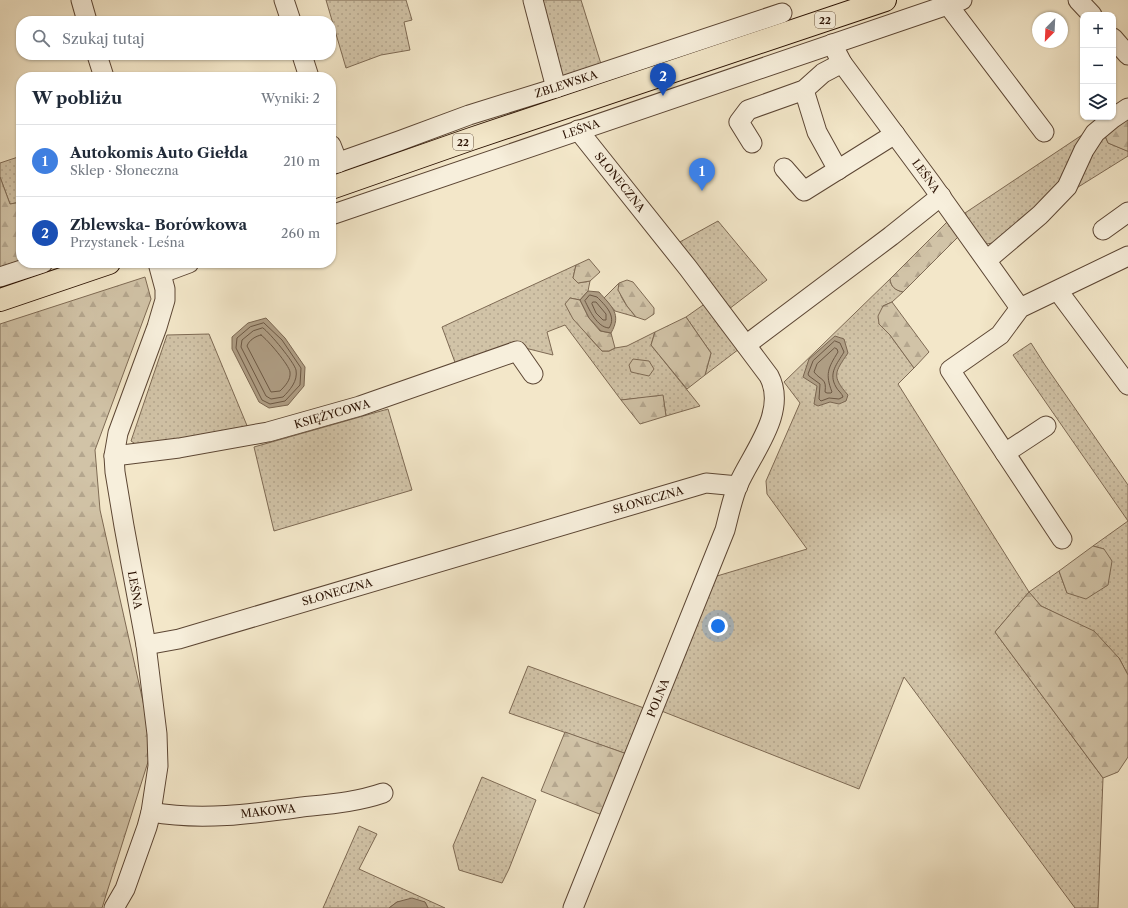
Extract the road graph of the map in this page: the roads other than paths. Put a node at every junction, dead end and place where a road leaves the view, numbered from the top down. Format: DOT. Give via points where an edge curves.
graph roads {
  1 [pos="81,0"];
  2 [pos="284,0"];
  3 [pos="533,0"];
  4 [pos="885,0"];
  5 [pos="1078,0"];
  6 [pos="955,2"];
  7 [pos="1089,12"];
  8 [pos="783,15"];
  9 [pos="86,16"];
  10 [pos="289,16"];
  11 [pos="1116,41"];
  12 [pos="832,44"];
  13 [pos="1128,55"];
  14 [pos="99,60"];
  15 [pos="303,60"];
  16 [pos="842,63"];
  17 [pos="102,72"];
  18 [pos="307,72"];
  19 [pos="556,88"];
  20 [pos="804,90"];
  21 [pos="1128,108"];
  22 [pos="578,130"];
  23 [pos="1044,132"];
  24 [pos="895,134"];
  25 [pos="752,143"];
  26 [pos="336,163"];
  27 [pos="784,168"];
  28 [pos="838,170"];
  29 [pos="336,186"];
  30 [pos="941,196"];
  31 [pos="336,212"];
  32 [pos="1128,212"];
  33 [pos="1103,230"];
  34 [pos="1128,256"];
  35 [pos="987,260"];
  36 [pos="28,268"];
  37 [pos="94,268"];
  38 [pos="160,268"];
  39 [pos="0,277"];
  40 [pos="1058,290"];
  41 [pos="0,300"];
  42 [pos="1020,308"];
  43 [pos="746,345"];
  44 [pos="533,374"];
  45 [pos="1128,385"];
  46 [pos="1046,426"];
  47 [pos="1005,453"];
  48 [pos="114,456"];
  49 [pos="738,486"];
  50 [pos="1062,539"];
  51 [pos="146,645"];
  52 [pos="383,793"];
  53 [pos="151,812"];
  54 [pos="114,908"];
  55 [pos="573,908"];
  1 -- 9 [label="street"];
  2 -- 10 [label="street"];
  3 -- 19 [label="street"];
  4 -- 8 [label="main road, ZBLEWSKA / 22"];
  5 -- 7 [label="street"];
  6 -- 12 [label="street, LEŚNA"];
  6 -- 23 [label="street"];
  8 -- 19 [label="street, ZBLEWSKA"];
  8 -- 29 [label="main road, ZBLEWSKA / 22"];
  11 -- 13 [label="street"];
  12 -- 16 [label="street, LEŚNA"];
  12 -- 22 [label="street, LEŚNA"];
  14 -- 17 [label="street"];
  15 -- 18 [label="street"];
  16 -- 20 [label="street" via="823,73"];
  16 -- 24 [label="street, LEŚNA"];
  19 -- 26 [label="street, ZBLEWSKA" via="469,115"];
  20 -- 25 [label="street" via="748,110 739,122"];
  20 -- 28 [label="street" via="817,132"];
  21 -- 35 [label="street" via="1095,133 1084,150 1068,187 1040,215"];
  22 -- 31 [label="street, LEŚNA"];
  22 -- 43 [label="street, SŁONECZNA"];
  24 -- 28 [label="street"];
  24 -- 30 [label="street, LEŚNA"];
  27 -- 28 [label="street" via="804,191"];
  30 -- 35 [label="street, LEŚNA"];
  30 -- 43 [label="street"];
  32 -- 33 [label="street"];
  34 -- 40 [label="street"];
  35 -- 42 [label="street, LEŚNA"];
  36 -- 39 [label="street"];
  37 -- 41 [label="main road"];
  38 -- 48 [label="street, LEŚNA" via="165,289 164,300 146,359 118,433"];
  40 -- 42 [label="street"];
  40 -- 45 [label="street"];
  42 -- 47 [label="street" via="1000,335 950,370"];
  43 -- 49 [label="street, SŁONECZNA" via="769,376 775,398 770,422"];
  44 -- 48 [label="street, KSIĘŻYCOWA" via="517,351 360,406 268,432 179,448"];
  46 -- 47 [label="street"];
  47 -- 50 [label="street"];
  48 -- 51 [label="street, LEŚNA" via="122,518"];
  49 -- 51 [label="street, SŁONECZNA" via="706,484 179,639"];
  49 -- 55 [label="street, POLNA" via="725,530"];
  51 -- 53 [label="street, LEŚNA" via="157,734 158,766"];
  52 -- 53 [label="street, MAKOWA" via="350,801 256,813 205,817 170,816"];
  53 -- 54 [label="street, LEŚNA" via="125,889"];
}
